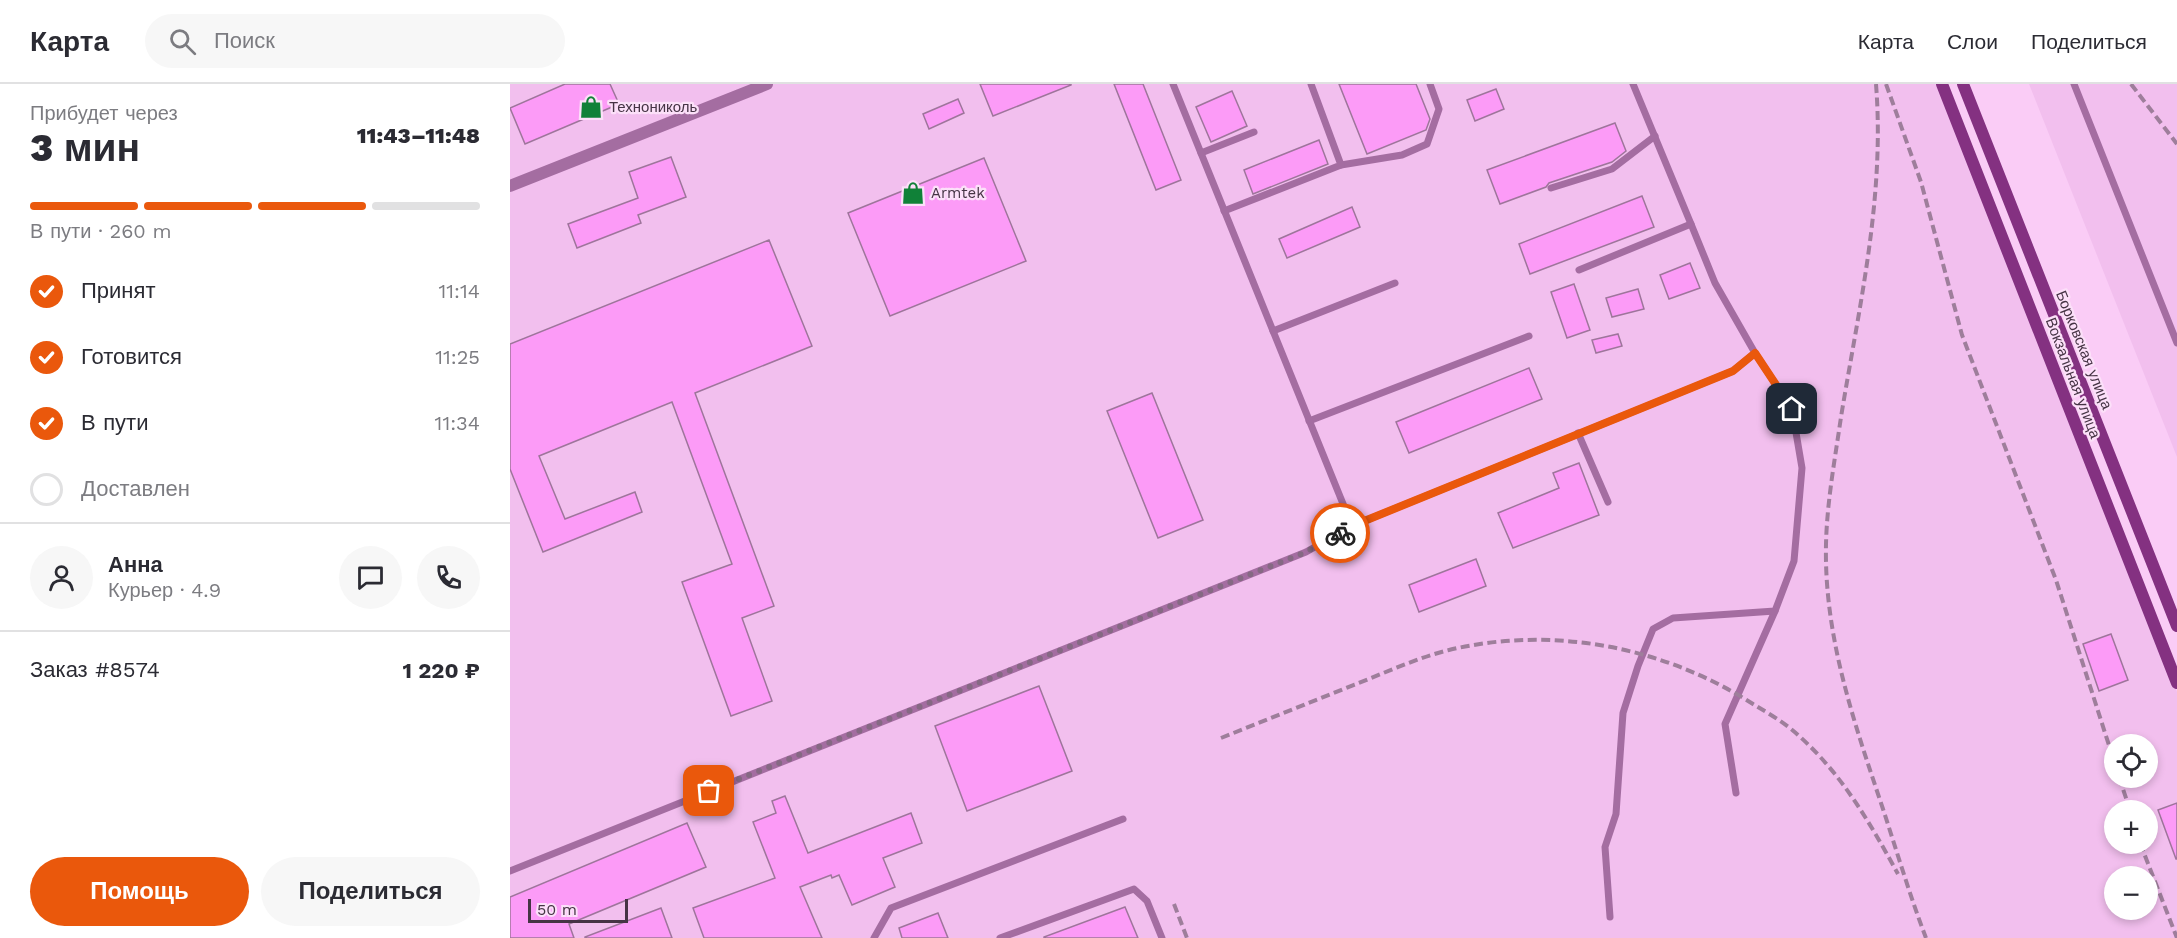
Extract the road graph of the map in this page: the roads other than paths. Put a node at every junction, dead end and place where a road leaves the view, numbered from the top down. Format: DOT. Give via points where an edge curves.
graph roads {
  1 [pos="767,84"];
  2 [pos="1173,84"];
  3 [pos="1311,84"];
  4 [pos="1430,84"];
  5 [pos="1634,84"];
  6 [pos="1942,84"];
  7 [pos="1963,84"];
  8 [pos="2074,84"];
  9 [pos="1254,132"];
  10 [pos="1655,136"];
  11 [pos="1201,153"];
  12 [pos="1341,165"];
  13 [pos="510,186"];
  14 [pos="1551,188"];
  15 [pos="1224,211"];
  16 [pos="1691,224"];
  17 [pos="1579,270"];
  18 [pos="1395,283"];
  19 [pos="1273,331"];
  20 [pos="1529,336"];
  21 [pos="2177,343"];
  22 [pos="1755,353"];
  23 [pos="1309,421"];
  24 [pos="1578,434"];
  25 [pos="1608,502"];
  26 [pos="1352,526"];
  27 [pos="1775,611"];
  28 [pos="2177,626"];
  29 [pos="2177,683"];
  30 [pos="1736,793"];
  31 [pos="1124,819"];
  32 [pos="510,871"];
  33 [pos="1610,917"];
  34 [pos="874,938"];
  35 [pos="1000,938"];
  36 [pos="1162,938"];
  1 -- 13 [label="street"];
  2 -- 11 [label="lane"];
  3 -- 12 [label="lane"];
  4 -- 12 [label="lane" via="1439,109 1427,144 1402,155"];
  5 -- 10 [label="lane"];
  6 -- 29 [label="main road, Вокзальная улица"];
  7 -- 28 [label="main road, Борковская улица"];
  8 -- 21 [label="lane"];
  9 -- 11 [label="lane"];
  10 -- 14 [label="lane" via="1612,168"];
  10 -- 16 [label="lane"];
  11 -- 15 [label="lane"];
  12 -- 15 [label="lane"];
  15 -- 19 [label="lane"];
  16 -- 17 [label="lane"];
  16 -- 22 [label="lane" via="1715,283"];
  18 -- 19 [label="lane"];
  19 -- 23 [label="lane"];
  20 -- 23 [label="lane"];
  22 -- 24 [label="lane" via="1733,371"];
  22 -- 27 [label="lane" via="1792,409 1802,468 1794,561"];
  23 -- 26 [label="lane"];
  24 -- 25 [label="lane"];
  24 -- 26 [label="lane"];
  26 -- 32 [label="lane" via="1306,552"];
  27 -- 30 [label="lane" via="1725,724"];
  27 -- 33 [label="lane" via="1673,618 1653,629 1623,713 1616,814 1605,847"];
  31 -- 34 [label="lane" via="891,908"];
  35 -- 36 [label="lane" via="1134,889 1147,901"];
}
